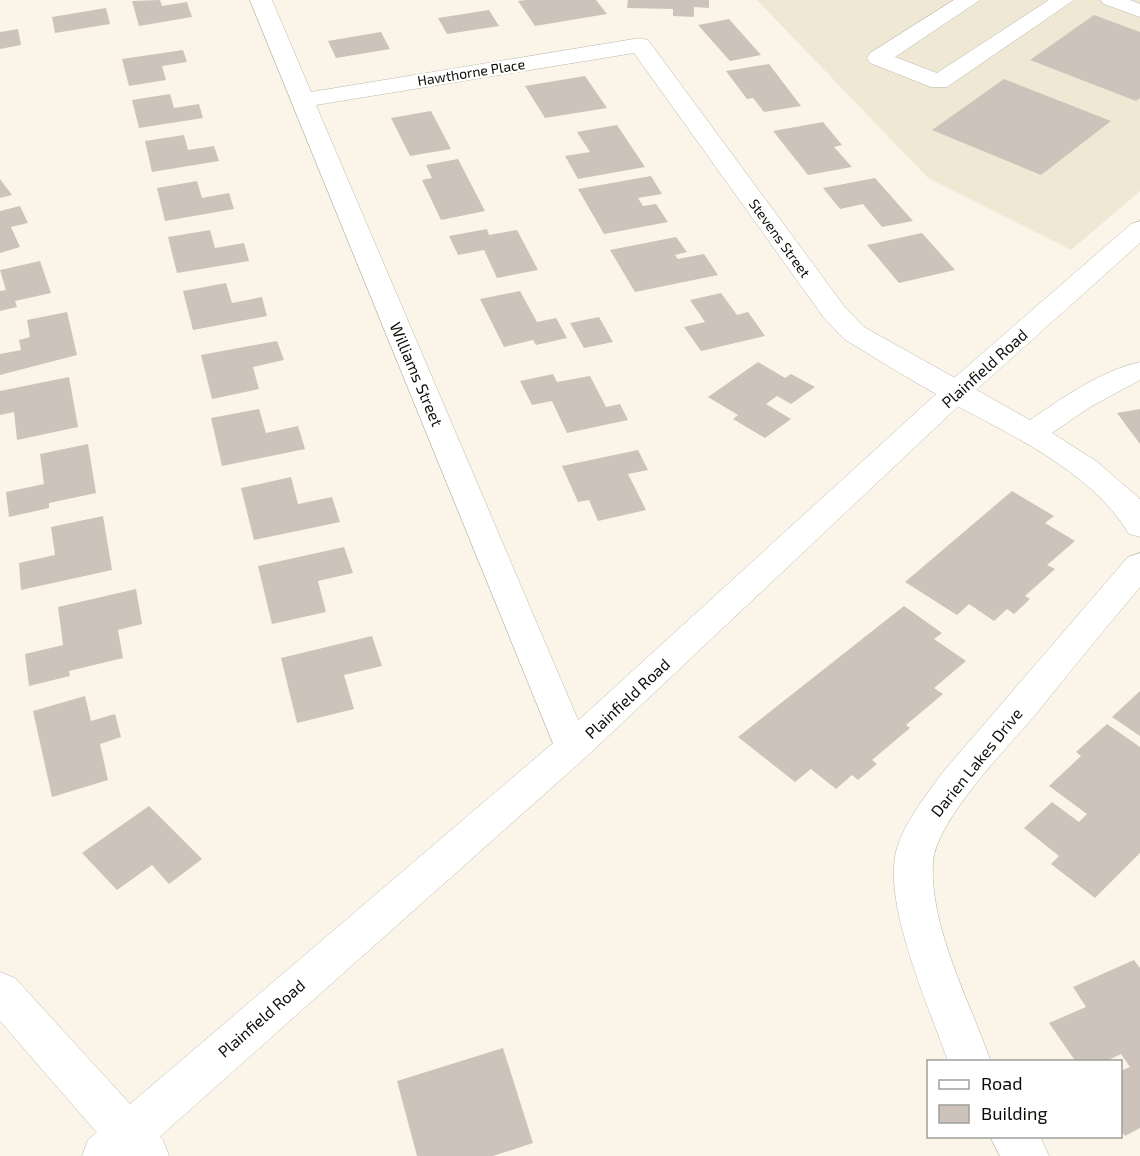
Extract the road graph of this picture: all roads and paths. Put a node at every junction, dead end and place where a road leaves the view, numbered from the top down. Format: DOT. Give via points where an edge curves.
graph roads {
  1 [pos="261,0"];
  2 [pos="969,0"];
  3 [pos="1063,0"];
  4 [pos="1111,0"];
  5 [pos="1140,10"];
  6 [pos="640,45"];
  7 [pos="303,100"];
  8 [pos="1140,229"];
  9 [pos="1140,371"];
  10 [pos="956,393"];
  11 [pos="1031,434"];
  12 [pos="1140,526"];
  13 [pos="1140,565"];
  14 [pos="572,748"];
  15 [pos="0,992"];
  16 [pos="969,1060"];
  17 [pos="1013,1138"];
  18 [pos="126,1149"];
  19 [pos="1027,1156"];
  1 -- 7 [label="street, Williams Street"];
  2 -- 3 [label="street" via="878,58 939,82"];
  4 -- 5 [label="street"];
  6 -- 7 [label="street, Hawthorne Place"];
  6 -- 10 [label="street, Stevens Street" via="834,312 854,333"];
  7 -- 14 [label="street, Williams Street"];
  8 -- 10 [label="street, Plainfield Road"];
  9 -- 11 [label="street" via="1080,400"];
  10 -- 11 [label="street"];
  10 -- 14 [label="street, Plainfield Road"];
  11 -- 12 [label="street" via="1116,493 1131,508"];
  13 -- 16 [label="street, Darien Lakes Drive" via="955,784 928,822 914,859 915,904"];
  14 -- 18 [label="street, Plainfield Road"];
  15 -- 18 [label="street"];
  17 -- 19 [label="street"];
}
